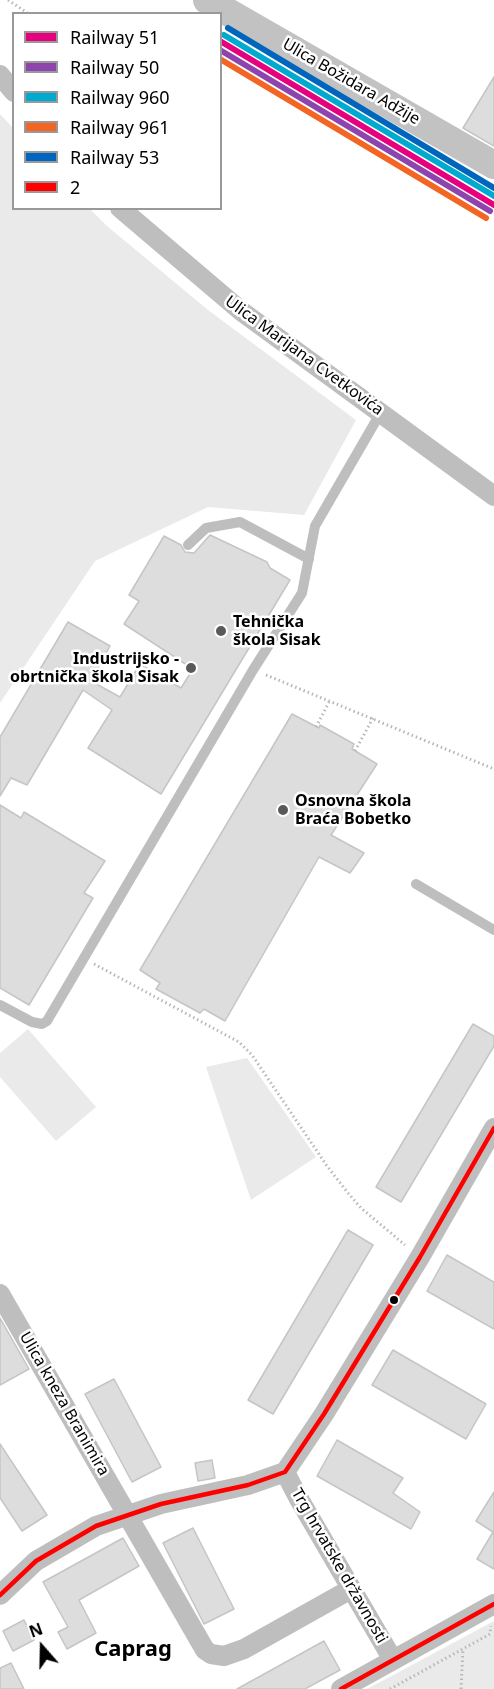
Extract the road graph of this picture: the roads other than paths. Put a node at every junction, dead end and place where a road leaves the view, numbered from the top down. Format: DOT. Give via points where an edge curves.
graph roads {
  1 [pos="207,0"];
  2 [pos="0,75"];
  3 [pos="12,90"];
  4 [pos="494,165"];
  5 [pos="122,210"];
  6 [pos="381,412"];
  7 [pos="494,496"];
  8 [pos="188,544"];
  9 [pos="309,559"];
  10 [pos="416,884"];
  11 [pos="494,930"];
  12 [pos="0,1005"];
  13 [pos="494,1128"];
  14 [pos="0,1294"];
  15 [pos="285,1472"];
  16 [pos="128,1514"];
  17 [pos="351,1589"];
  18 [pos="0,1595"];
  19 [pos="492,1612"];
  20 [pos="393,1660"];
  21 [pos="341,1689"];
  1 -- 4 [label="main road, Ulica Božidara Adžije"];
  2 -- 3 [label="street"];
  5 -- 6 [label="street, Ulica Marijana Cvetkovića" via="241,311"];
  6 -- 7 [label="street, Ulica Marijana Cvetkovića"];
  6 -- 9 [label="lane" via="315,526"];
  8 -- 9 [label="lane" via="206,528 240,522"];
  9 -- 12 [label="lane" via="302,593 45,1023 32,1022"];
  10 -- 11 [label="lane"];
  13 -- 15 [label="street" via="420,1257"];
  14 -- 16 [label="street, Ulica kneza Branimira"];
  15 -- 16 [label="street"];
  15 -- 17 [label="street, Trg hrvatske državnosti"];
  16 -- 17 [label="street, Ulica kneza Branimira" via="205,1650 211,1654 224,1656 244,1649"];
  16 -- 18 [label="street" via="64,1543"];
  17 -- 20 [label="street, Trg hrvatske državnosti"];
  19 -- 20 [label="street"];
  20 -- 21 [label="street"];
}
